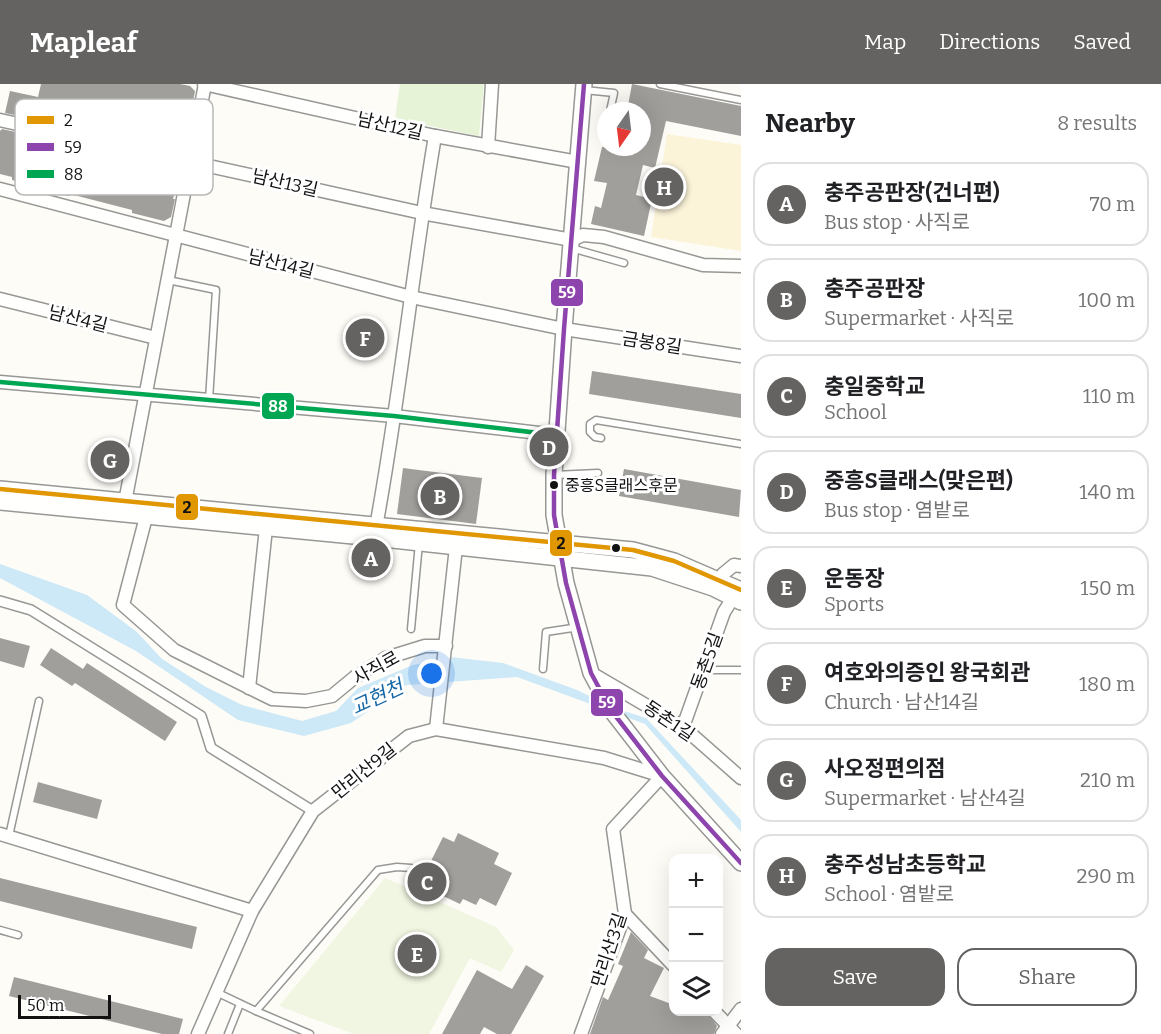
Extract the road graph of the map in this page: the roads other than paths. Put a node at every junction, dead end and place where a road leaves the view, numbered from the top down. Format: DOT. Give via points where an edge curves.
graph roads {
  1 [pos="205,84"];
  2 [pos="492,84"];
  3 [pos="660,84"];
  4 [pos="584,87"];
  5 [pos="202,99"];
  6 [pos="741,100"];
  7 [pos="612,102"];
  8 [pos="0,120"];
  9 [pos="15,123"];
  10 [pos="435,136"];
  11 [pos="488,147"];
  12 [pos="578,162"];
  13 [pos="213,167"];
  14 [pos="0,189"];
  15 [pos="15,193"];
  16 [pos="22,195"];
  17 [pos="184,195"];
  18 [pos="422,213"];
  19 [pos="176,237"];
  20 [pos="571,244"];
  21 [pos="624,263"];
  22 [pos="741,266"];
  23 [pos="168,280"];
  24 [pos="411,297"];
  25 [pos="0,299"];
  26 [pos="564,329"];
  27 [pos="156,338"];
  28 [pos="741,356"];
  29 [pos="0,382"];
  30 [pos="145,394"];
  31 [pos="209,400"];
  32 [pos="394,416"];
  33 [pos="556,435"];
  34 [pos="602,438"];
  35 [pos="741,444"];
  36 [pos="598,473"];
  37 [pos="554,475"];
  38 [pos="0,489"];
  39 [pos="0,502"];
  40 [pos="124,508"];
  41 [pos="146,517"];
  42 [pos="376,527"];
  43 [pos="266,528"];
  44 [pos="419,543"];
  45 [pos="456,547"];
  46 [pos="560,550"];
  47 [pos="737,566"];
  48 [pos="719,580"];
  49 [pos="738,597"];
  50 [pos="0,601"];
  51 [pos="579,627"];
  52 [pos="411,628"];
  53 [pos="446,646"];
  54 [pos="543,669"];
  55 [pos="704,670"];
  56 [pos="741,670"];
  57 [pos="591,674"];
  58 [pos="249,688"];
  59 [pos="39,701"];
  60 [pos="683,727"];
  61 [pos="436,729"];
  62 [pos="662,776"];
  63 [pos="741,778"];
  64 [pos="313,811"];
  65 [pos="5,835"];
  66 [pos="741,862"];
  67 [pos="411,868"];
  68 [pos="252,911"];
  69 [pos="625,914"];
  70 [pos="0,930"];
  71 [pos="18,935"];
  72 [pos="670,962"];
  73 [pos="215,992"];
  74 [pos="240,1004"];
  75 [pos="741,1009"];
  76 [pos="256,1011"];
  77 [pos="718,1016"];
  78 [pos="729,1031"];
  79 [pos="198,1034"];
  80 [pos="228,1034"];
  81 [pos="310,1034"];
  82 [pos="581,1034"];
  1 -- 5 [label="street"];
  1 -- 10 [label="street, 남산12길"];
  2 -- 11 [label="street"];
  3 -- 6 [label="lane"];
  4 -- 7 [label="lane" via="614,93"];
  4 -- 12 [label="street"];
  8 -- 9 [label="street, 남산13길"];
  10 -- 11 [label="street, 남산12길"];
  10 -- 18 [label="street"];
  11 -- 12 [label="street, 남산12길"];
  12 -- 20 [label="street"];
  13 -- 18 [label="street, 남산13길"];
  14 -- 15 [label="street, 남산14길"];
  16 -- 19 [label="street, 남산14길"];
  17 -- 19 [label="street"];
  18 -- 20 [label="street, 남산13길"];
  18 -- 24 [label="street"];
  19 -- 23 [label="street"];
  19 -- 24 [label="street, 남산14길"];
  20 -- 21 [label="lane"];
  20 -- 22 [label="street, 남산13길" via="583,235 604,237 703,265"];
  20 -- 26 [label="street"];
  23 -- 27 [label="street"];
  23 -- 31 [label="lane" via="216,290"];
  24 -- 26 [label="street, 남산14길"];
  24 -- 32 [label="street"];
  25 -- 27 [label="street, 남산4길"];
  26 -- 28 [label="street, 금봉8길"];
  26 -- 33 [label="street"];
  27 -- 30 [label="street"];
  29 -- 30 [label="street"];
  30 -- 31 [label="street"];
  30 -- 40 [label="street"];
  31 -- 32 [label="street"];
  32 -- 33 [label="street"];
  32 -- 42 [label="street"];
  33 -- 37 [label="street"];
  34 -- 35 [label="lane" via="590,432 590,424 596,420"];
  36 -- 37 [label="lane"];
  37 -- 46 [label="street" via="554,515"];
  38 -- 40 [label="street"];
  39 -- 40 [label="street"];
  40 -- 41 [label="street"];
  40 -- 42 [label="street"];
  41 -- 43 [label="street"];
  41 -- 58 [label="street, 사직로" via="123,605 174,650"];
  42 -- 46 [label="street"];
  43 -- 44 [label="street"];
  43 -- 58 [label="street"];
  44 -- 45 [label="street"];
  44 -- 52 [label="lane"];
  45 -- 46 [label="street"];
  45 -- 53 [label="street"];
  46 -- 48 [label="street" via="633,550 674,561"];
  46 -- 49 [label="street" via="652,568"];
  46 -- 51 [label="street"];
  47 -- 48 [label="street"];
  48 -- 49 [label="street"];
  49 -- 55 [label="street, 동촌5길" via="724,612"];
  50 -- 64 [label="street" via="31,610 201,716 211,748"];
  51 -- 54 [label="lane" via="546,632"];
  51 -- 57 [label="street"];
  53 -- 58 [label="street, 사직로" via="425,646 386,658 332,696 306,701 272,699"];
  53 -- 61 [label="street"];
  55 -- 56 [label="lane"];
  55 -- 60 [label="street, 동촌5길"];
  57 -- 60 [label="street, 동촌1길"];
  57 -- 62 [label="street" via="610,710"];
  59 -- 65 [label="lane"];
  60 -- 63 [label="street, 동촌1길"];
  61 -- 62 [label="street, 만리산9길" via="604,758"];
  61 -- 64 [label="street, 만리산9길" via="409,736"];
  62 -- 66 [label="street"];
  62 -- 69 [label="street, 만리산3길" via="613,829"];
  64 -- 68 [label="street, 만리산9길"];
  65 -- 68 [label="street"];
  67 -- 76 [label="lane" via="378,870"];
  68 -- 73 [label="street, 만리산9길"];
  69 -- 72 [label="street"];
  69 -- 82 [label="street, 만리산3길"];
  70 -- 71 [label="lane"];
  73 -- 74 [label="lane"];
  73 -- 79 [label="street, 만리산9길"];
  74 -- 76 [label="lane"];
  74 -- 80 [label="lane"];
  75 -- 78 [label="street"];
  76 -- 81 [label="lane"];
  77 -- 78 [label="street"];
}
